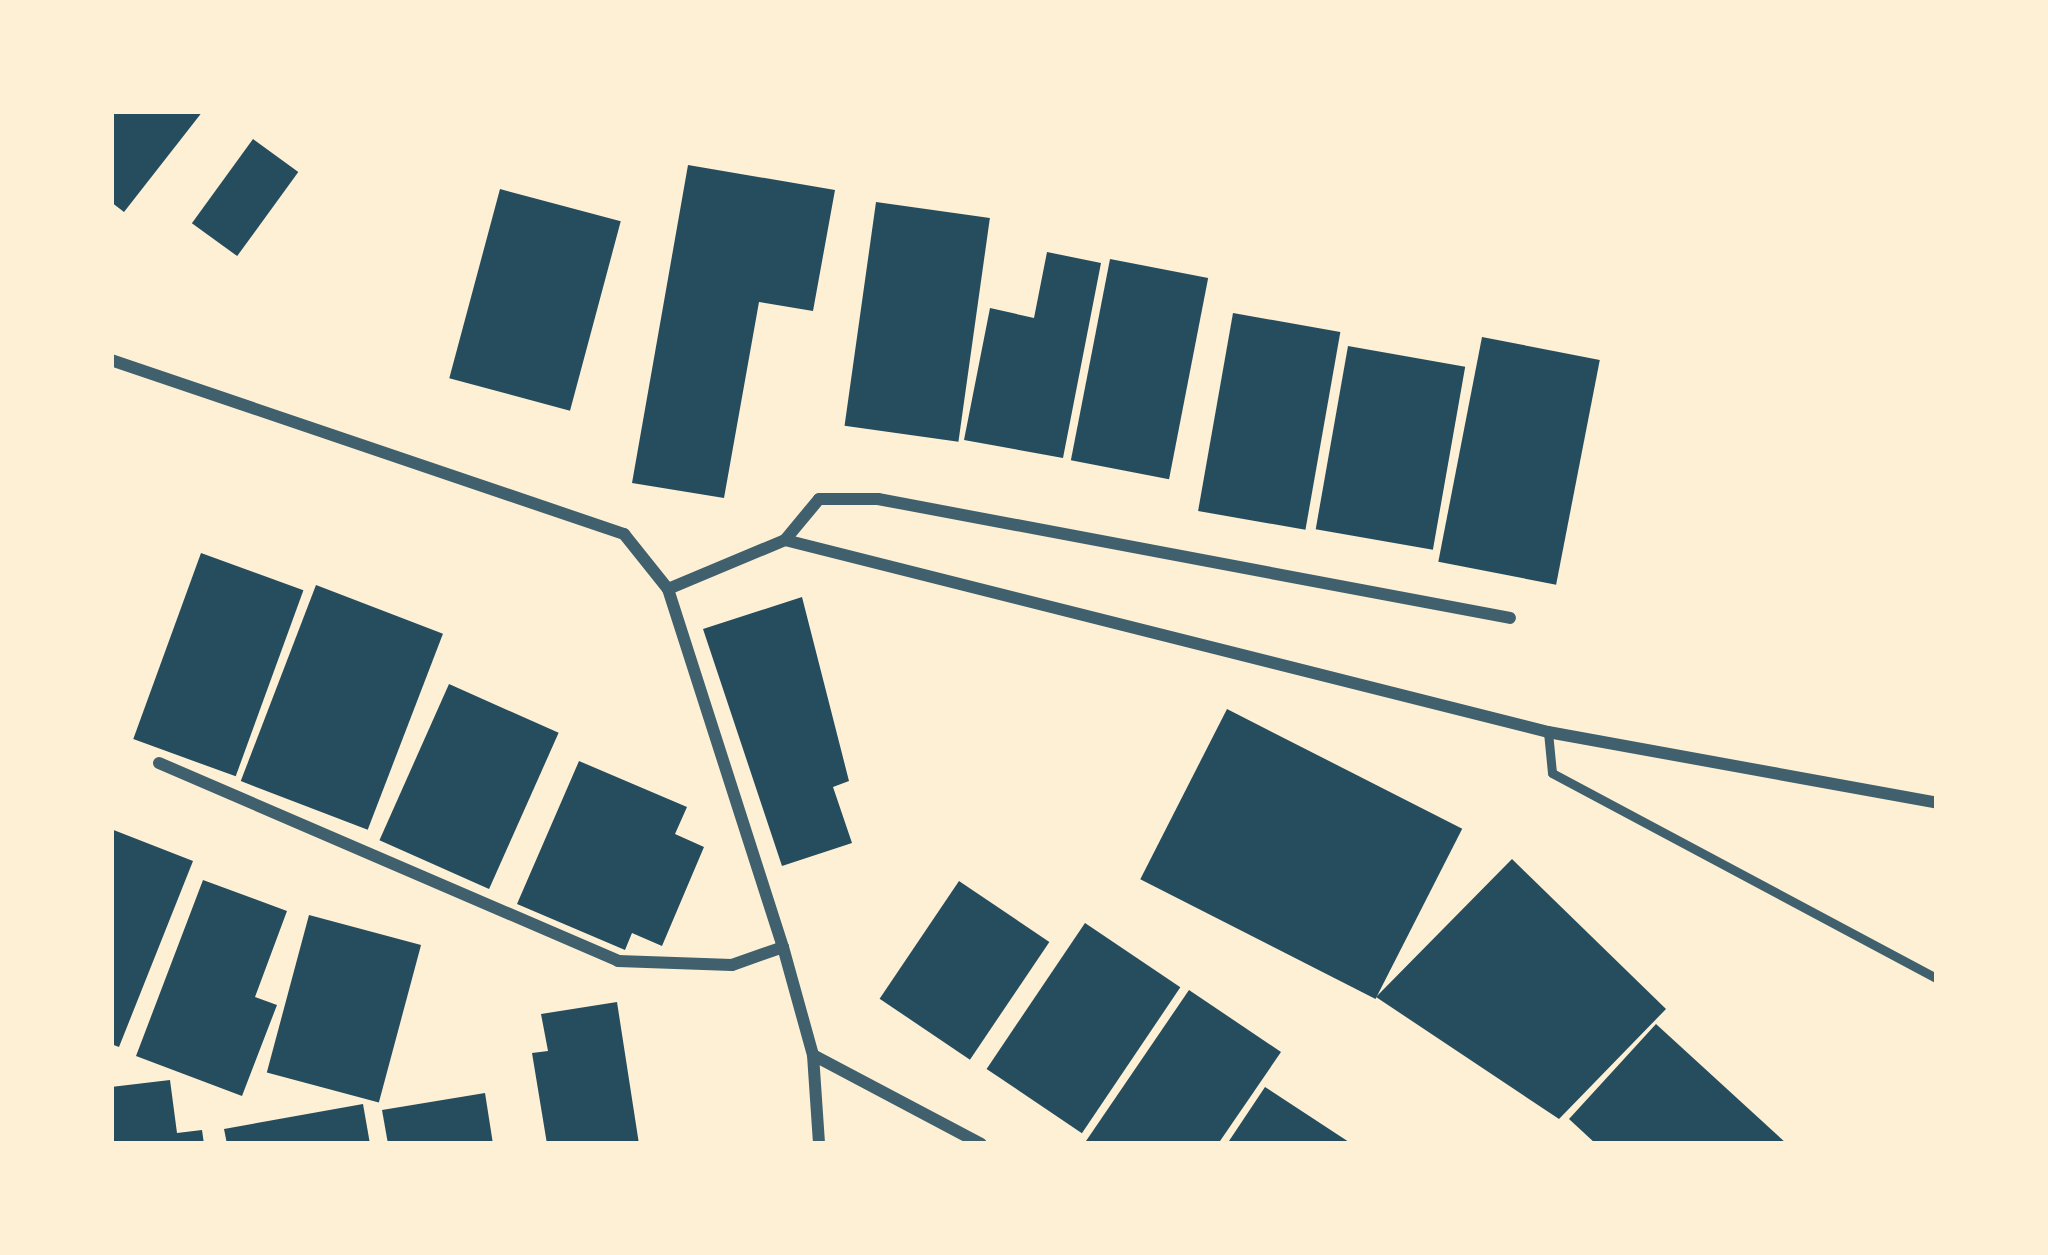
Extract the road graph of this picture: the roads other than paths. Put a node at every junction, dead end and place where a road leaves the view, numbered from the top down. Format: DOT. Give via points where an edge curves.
graph roads {
  1 [pos="111,360"];
  2 [pos="785,540"];
  3 [pos="668,590"];
  4 [pos="1510,618"];
  5 [pos="1548,732"];
  6 [pos="159,763"];
  7 [pos="1937,802"];
  8 [pos="783,947"];
  9 [pos="1937,979"];
  10 [pos="813,1055"];
  11 [pos="819,1144"];
  12 [pos="981,1144"];
  1 -- 3 [label="street" via="624,534"];
  2 -- 3 [label="street"];
  2 -- 4 [label="street" via="819,499 878,499"];
  2 -- 5 [label="street"];
  3 -- 8 [label="street"];
  5 -- 7 [label="street"];
  5 -- 9 [label="lane" via="1552,773"];
  6 -- 8 [label="street" via="618,961 732,964"];
  8 -- 10 [label="street"];
  10 -- 11 [label="street"];
  10 -- 12 [label="street"];
}
